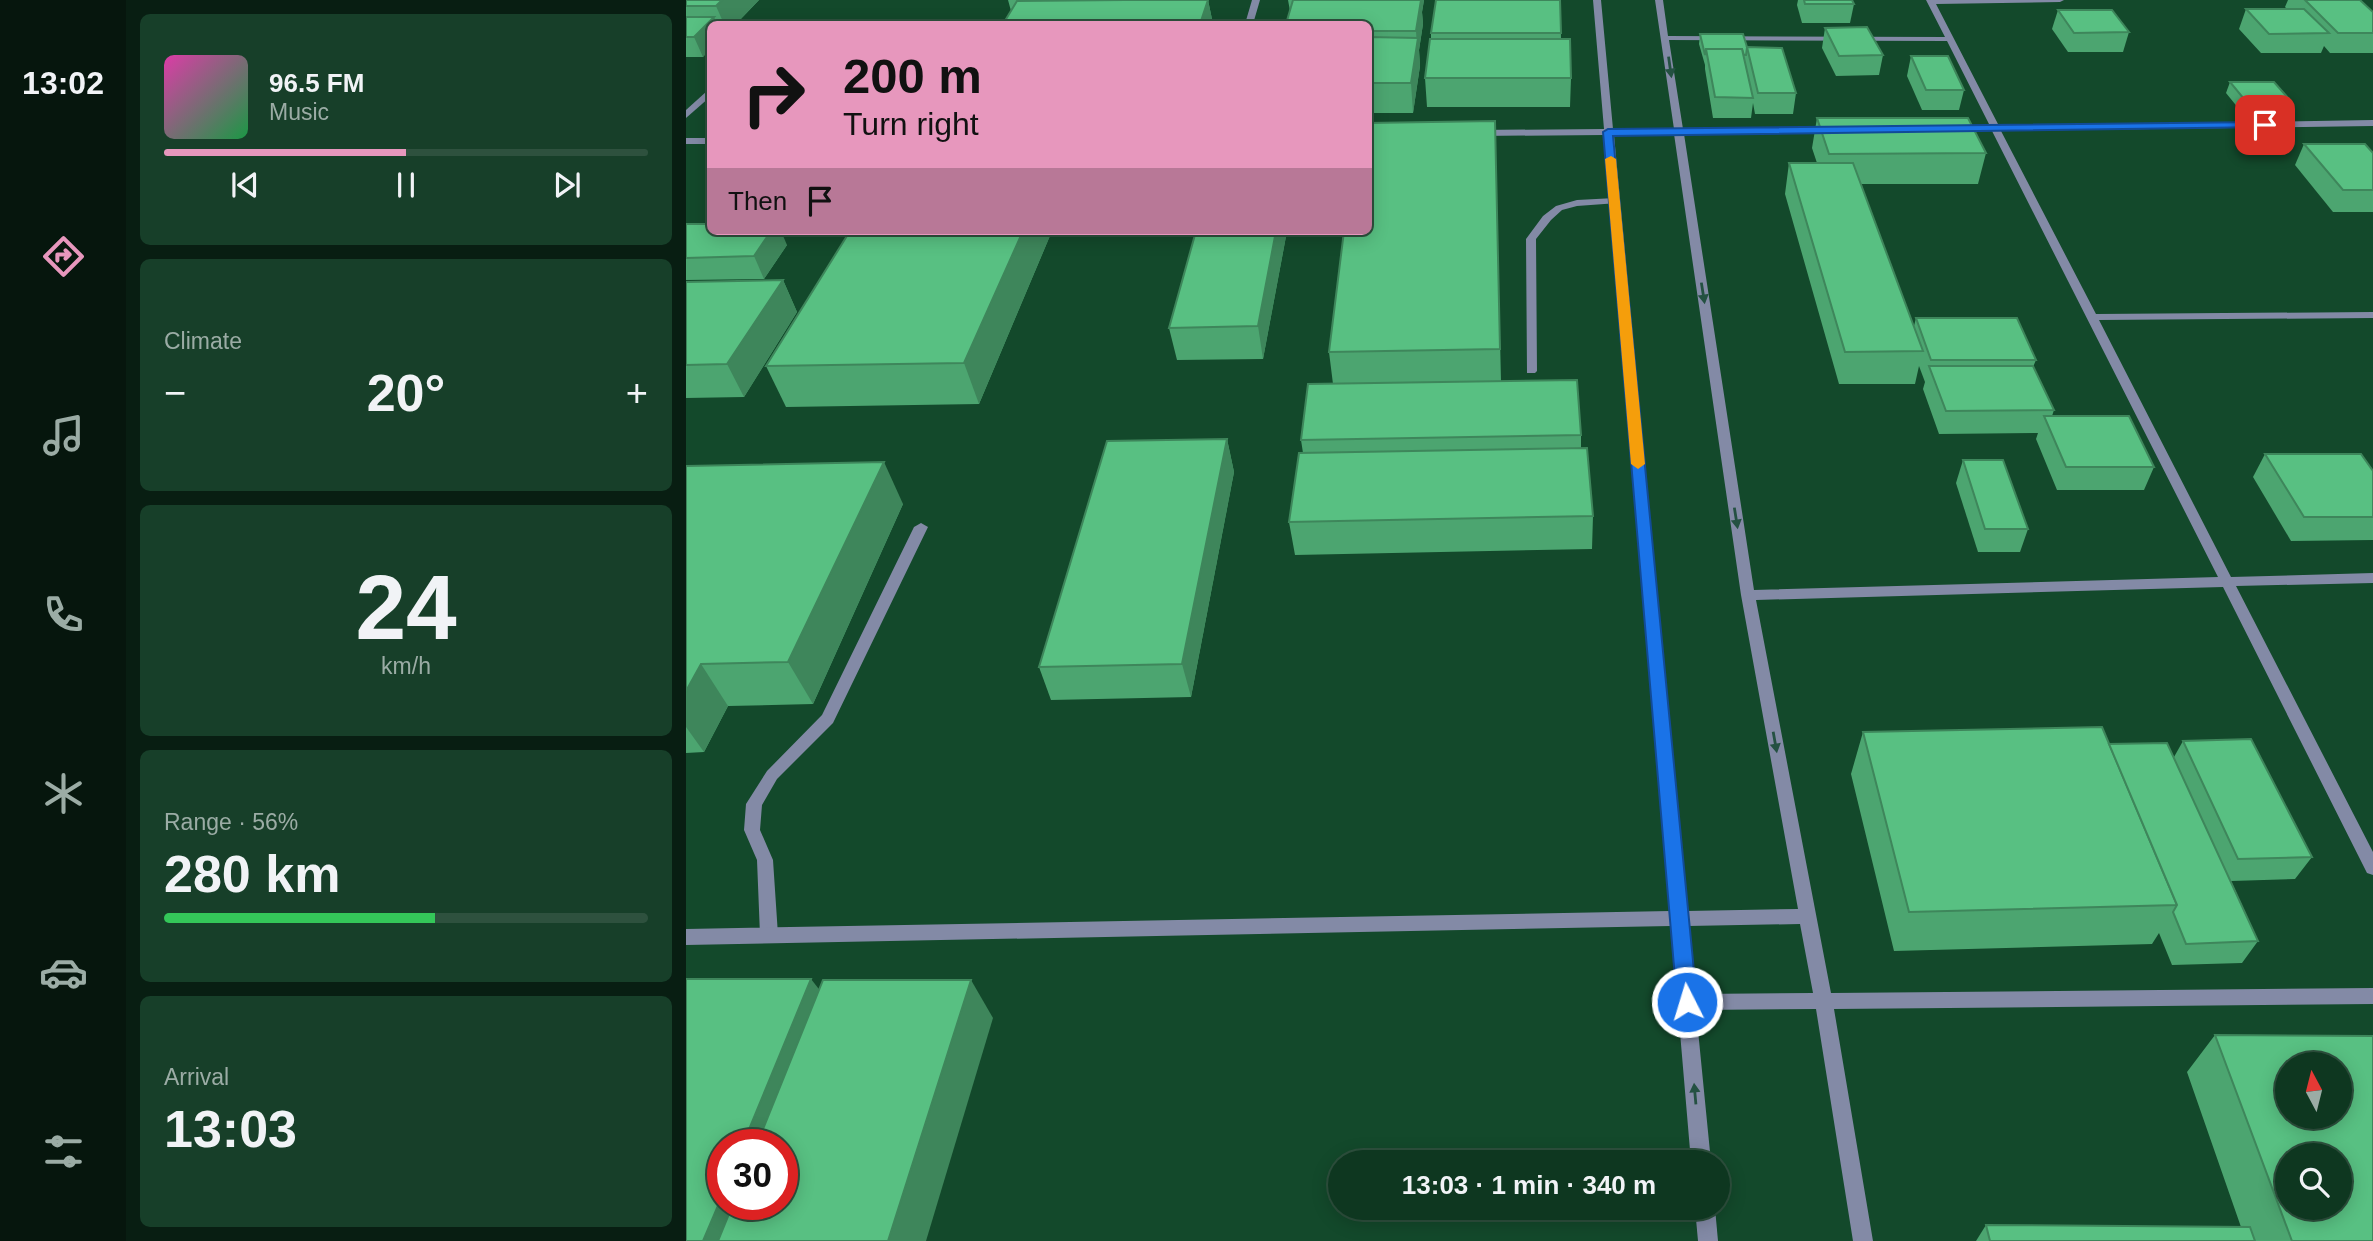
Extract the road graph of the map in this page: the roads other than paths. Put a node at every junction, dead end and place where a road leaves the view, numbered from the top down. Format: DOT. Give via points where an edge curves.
graph roads {
  1 [pos="1256,0"];
  2 [pos="1597,0"];
  3 [pos="1659,0"];
  4 [pos="2060,0"];
  5 [pos="1931,1"];
  6 [pos="1250,21"];
  7 [pos="1666,38"];
  8 [pos="1950,39"];
  9 [pos="707,96"];
  10 [pos="686,115"];
  11 [pos="2373,123"];
  12 [pos="1941,129"];
  13 [pos="1996,129"];
  14 [pos="1844,130"];
  15 [pos="1608,132"];
  16 [pos="1679,132"];
  17 [pos="1462,133"];
  18 [pos="686,141"];
  19 [pos="707,141"];
  20 [pos="1615,201"];
  21 [pos="2373,315"];
  22 [pos="2092,317"];
  23 [pos="1531,371"];
  24 [pos="921,527"];
  25 [pos="2373,578"];
  26 [pos="2227,581"];
  27 [pos="1748,595"];
  28 [pos="2373,868"];
  29 [pos="1807,916"];
  30 [pos="1679,917"];
  31 [pos="769,935"];
  32 [pos="686,937"];
  33 [pos="2373,996"];
  34 [pos="1823,999"];
  35 [pos="1687,1002"];
  36 [pos="1700,1150"];
  37 [pos="1706,1220"];
  38 [pos="1708,1241"];
  39 [pos="1863,1241"];
  1 -- 6 [label="street"];
  2 -- 15 [label="street"];
  3 -- 7 [label="street"];
  4 -- 5 [label="street"];
  5 -- 8 [label="street"];
  7 -- 8 [label="street"];
  7 -- 16 [label="street, one-way"];
  8 -- 13 [label="street"];
  9 -- 10 [label="street"];
  11 -- 13 [label="street"];
  12 -- 13 [label="street"];
  13 -- 22 [label="street"];
  14 -- 16 [label="street"];
  15 -- 16 [label="street"];
  15 -- 17 [label="street"];
  15 -- 20 [label="street"];
  16 -- 27 [label="street, one-way"];
  18 -- 19 [label="street"];
  20 -- 23 [label="street" via="1559,208 1531,239"];
  20 -- 30 [label="street"];
  21 -- 22 [label="street"];
  22 -- 26 [label="street"];
  24 -- 31 [label="street" via="828,719 772,775 754,804 752,830 765,860"];
  25 -- 26 [label="street"];
  26 -- 27 [label="street"];
  26 -- 28 [label="street"];
  27 -- 29 [label="street, one-way"];
  29 -- 30 [label="street"];
  29 -- 34 [label="street"];
  30 -- 31 [label="street"];
  30 -- 35 [label="street"];
  31 -- 32 [label="street"];
  33 -- 34 [label="street"];
  34 -- 35 [label="street"];
  34 -- 39 [label="street"];
  36 -- 35 [label="street, one-way"];
  37 -- 38 [label="street"];
}
